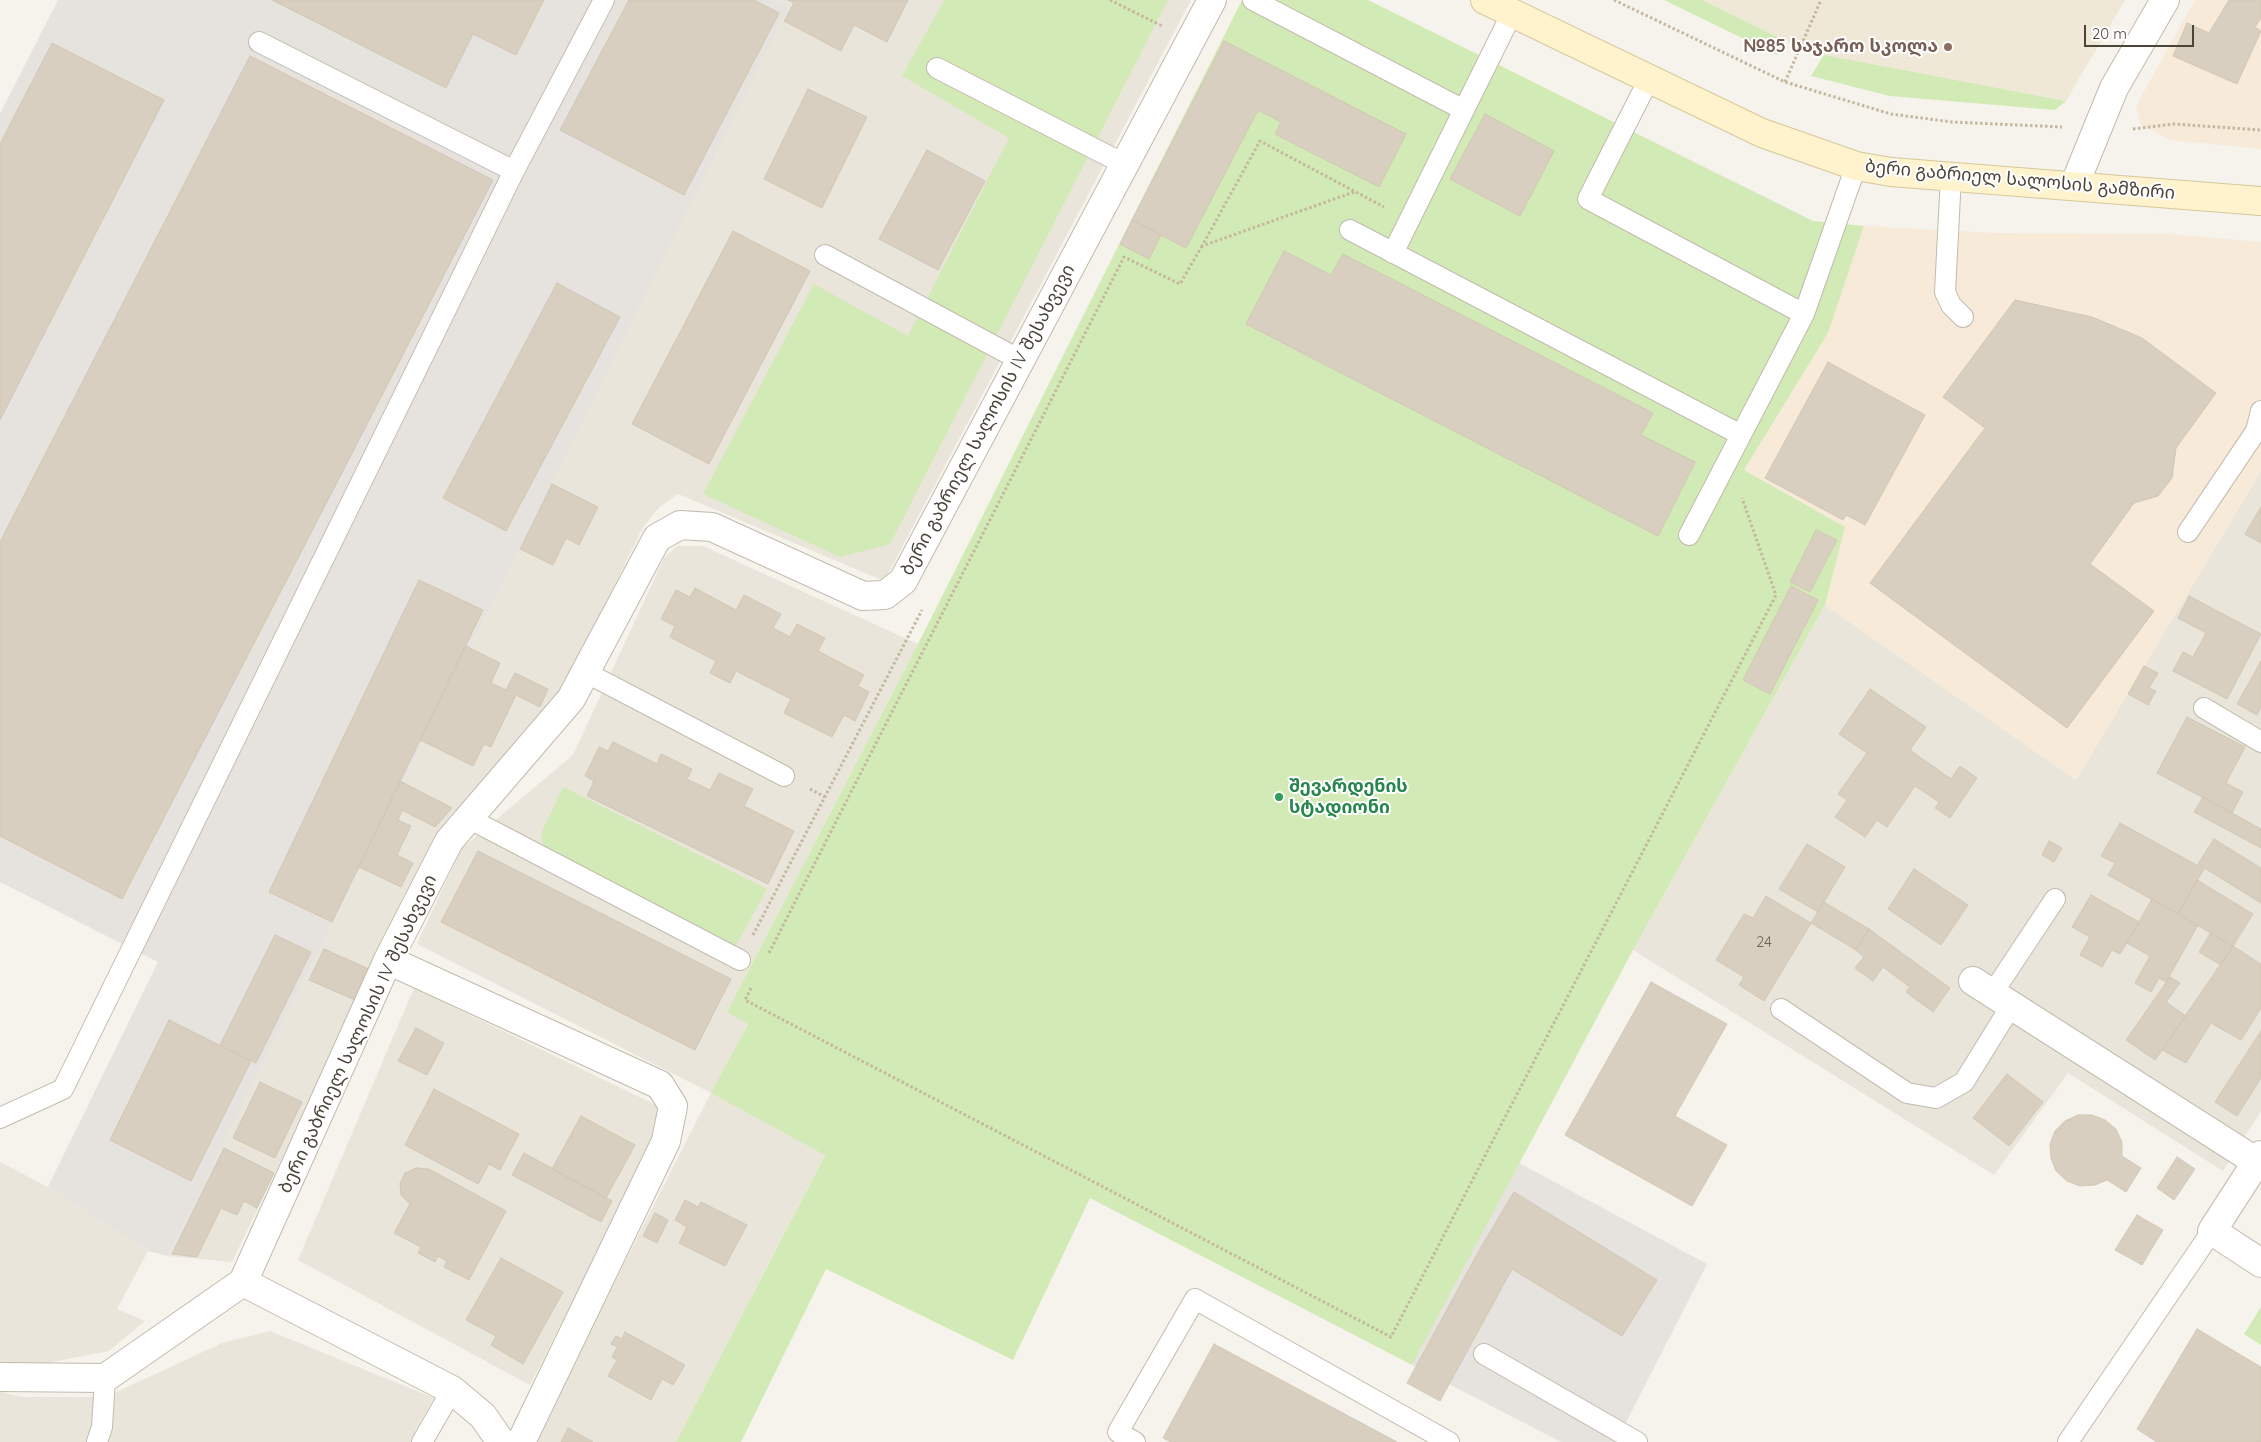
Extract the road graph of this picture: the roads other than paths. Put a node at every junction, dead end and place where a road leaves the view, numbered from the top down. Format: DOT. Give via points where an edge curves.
graph roads {
  1 [pos="604,0"];
  2 [pos="1212,0"];
  3 [pos="1252,0"];
  4 [pos="1485,0"];
  5 [pos="2165,0"];
  6 [pos="1512,13"];
  7 [pos="258,42"];
  8 [pos="937,68"];
  9 [pos="1649,79"];
  10 [pos="1464,110"];
  11 [pos="1124,164"];
  12 [pos="1856,166"];
  13 [pos="514,171"];
  14 [pos="1951,176"];
  15 [pos="2074,186"];
  16 [pos="2261,201"];
  17 [pos="1350,230"];
  18 [pos="1394,252"];
  19 [pos="825,255"];
  20 [pos="1804,314"];
  21 [pos="1963,317"];
  22 [pos="1020,360"];
  23 [pos="2261,411"];
  24 [pos="1742,435"];
  25 [pos="2188,532"];
  26 [pos="1690,535"];
  27 [pos="585,672"];
  28 [pos="2204,708"];
  29 [pos="2261,742"];
  30 [pos="784,776"];
  31 [pos="468,818"];
  32 [pos="2055,899"];
  33 [pos="388,960"];
  34 [pos="740,960"];
  35 [pos="1992,994"];
  36 [pos="1781,1009"];
  37 [pos="0,1118"];
  38 [pos="2259,1158"];
  39 [pos="2212,1231"];
  40 [pos="2261,1264"];
  41 [pos="243,1282"];
  42 [pos="1484,1354"];
  43 [pos="0,1377"];
  44 [pos="105,1378"];
  45 [pos="452,1390"];
  46 [pos="97,1442"];
  47 [pos="422,1442"];
  48 [pos="501,1442"];
  49 [pos="521,1442"];
  50 [pos="1135,1442"];
  51 [pos="1449,1442"];
  52 [pos="1636,1442"];
  53 [pos="2068,1442"];
  1 -- 13 [label="lane"];
  2 -- 11 [label="street, ბერი გაბრიელ სალოსის IV შესახვევი"];
  3 -- 10 [label="lane"];
  4 -- 6 [label="main road, ბერი გაბრიელ სალოსის გამზირი"];
  5 -- 15 [label="street" via="2114,88"];
  6 -- 9 [label="main road, ბერი გაბრიელ სალოსის გამზირი"];
  6 -- 10 [label="lane"];
  7 -- 13 [label="lane"];
  8 -- 11 [label="lane"];
  9 -- 12 [label="main road, ბერი გაბრიელ სალოსის გამზირი" via="1762,133"];
  9 -- 20 [label="lane" via="1588,199"];
  10 -- 18 [label="lane"];
  11 -- 22 [label="street, ბერი გაბრიელ სალოსის IV შესახვევი"];
  12 -- 14 [label="main road, ბერი გაბრიელ სალოსის გამზირი"];
  12 -- 20 [label="lane"];
  13 -- 37 [label="lane" via="63,1089"];
  14 -- 15 [label="main road, ბერი გაბრიელ სალოსის გამზირი"];
  14 -- 21 [label="lane" via="1945,292 1951,305"];
  15 -- 16 [label="main road, ბერი გაბრიელ სალოსის გამზირი"];
  17 -- 18 [label="lane"];
  18 -- 24 [label="lane"];
  19 -- 22 [label="lane"];
  20 -- 24 [label="lane"];
  22 -- 27 [label="street, ბერი გაბრიელ სალოსის IV შესახვევი" via="903,581 885,595 863,596 712,527 680,525 657,538"];
  23 -- 25 [label="lane" via="2252,438"];
  24 -- 26 [label="lane"];
  27 -- 30 [label="lane"];
  27 -- 31 [label="street, ბერი გაბრიელ სალოსის IV შესახვევი" via="571,699"];
  28 -- 29 [label="lane"];
  31 -- 33 [label="street, ბერი გაბრიელ სალოსის IV შესახვევი" via="449,841"];
  31 -- 34 [label="lane"];
  32 -- 35 [label="lane"];
  33 -- 41 [label="street, ბერი გაბრიელ სალოსის IV შესახვევი"];
  33 -- 49 [label="street" via="660,1085 673,1106 666,1141"];
  35 -- 36 [label="lane" via="1964,1082 1936,1098 1908,1093"];
  35 -- 38 [label="street"];
  38 -- 39 [label="street"];
  39 -- 40 [label="street"];
  39 -- 53 [label="lane"];
  41 -- 44 [label="street"];
  41 -- 45 [label="street"];
  42 -- 52 [label="lane"];
  43 -- 44 [label="street"];
  44 -- 46 [label="lane" via="102,1428"];
  45 -- 47 [label="lane"];
  45 -- 48 [label="street" via="483,1416"];
  50 -- 51 [label="lane" via="1118,1432 1195,1299"];
}
